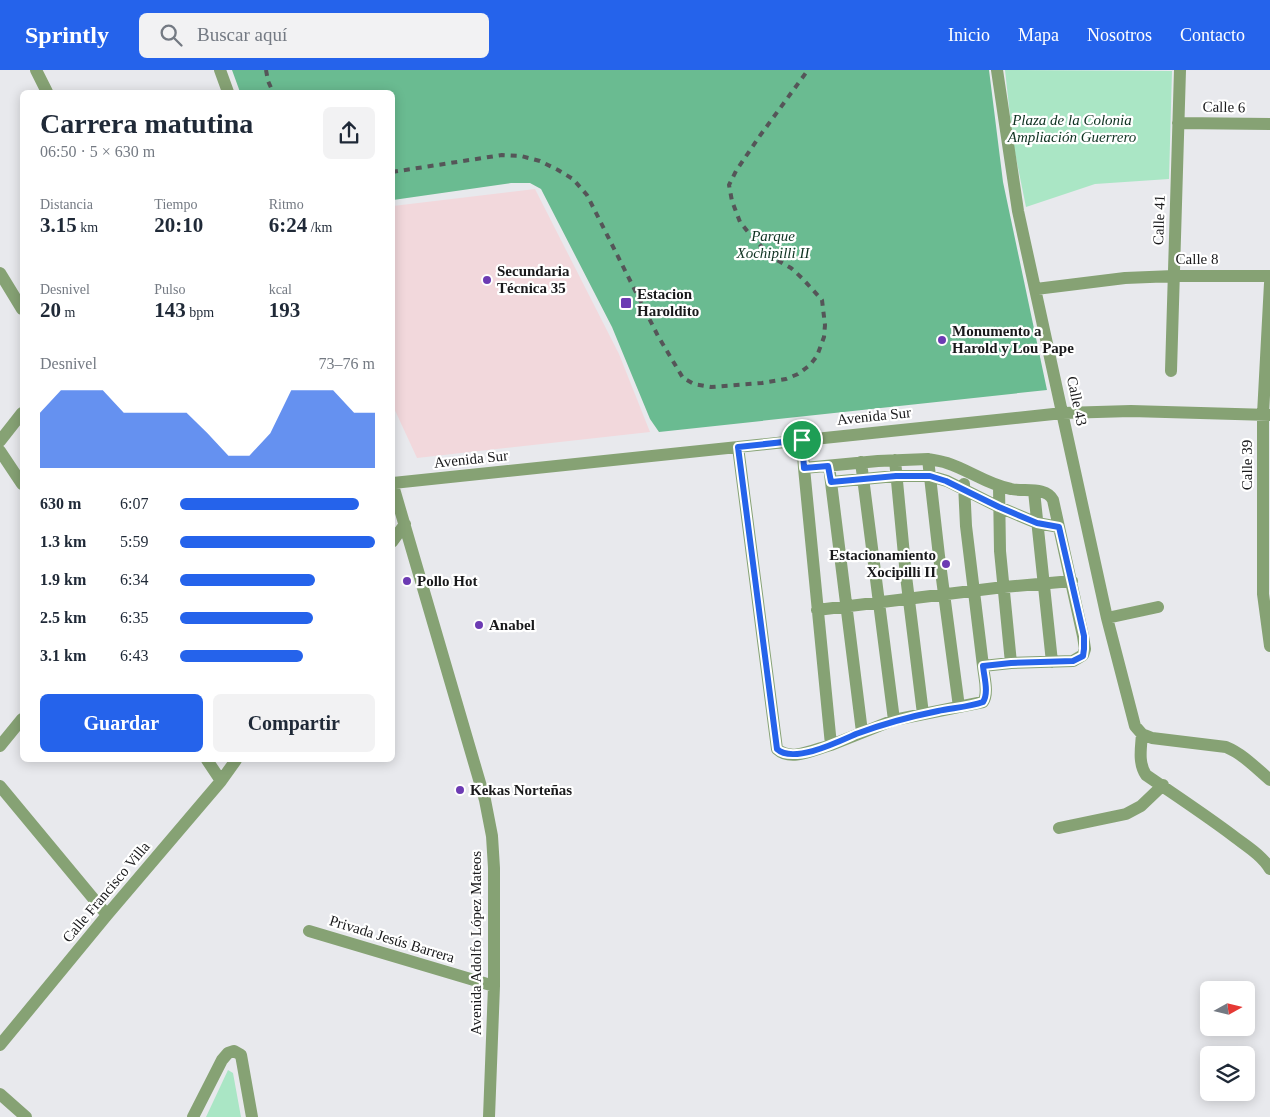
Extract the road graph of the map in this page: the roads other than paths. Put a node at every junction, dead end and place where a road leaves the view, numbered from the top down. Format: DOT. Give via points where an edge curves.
graph roads {
  1 [pos="36,70"];
  2 [pos="220,70"];
  3 [pos="997,70"];
  4 [pos="1180,70"];
  5 [pos="46,90"];
  6 [pos="227,90"];
  7 [pos="1178,123"];
  8 [pos="1270,124"];
  9 [pos="0,273"];
  10 [pos="1174,276"];
  11 [pos="1270,276"];
  12 [pos="1270,283"];
  13 [pos="1036,289"];
  14 [pos="20,307"];
  15 [pos="1170,372"];
  16 [pos="1063,413"];
  17 [pos="1266,415"];
  18 [pos="20,416"];
  19 [pos="802,440"];
  20 [pos="0,441"];
  21 [pos="738,447"];
  22 [pos="0,451"];
  23 [pos="928,459"];
  24 [pos="895,460"];
  25 [pos="861,462"];
  26 [pos="828,466"];
  27 [pos="804,468"];
  28 [pos="963,469"];
  29 [pos="896,476"];
  30 [pos="930,476"];
  31 [pos="863,479"];
  32 [pos="20,481"];
  33 [pos="831,482"];
  34 [pos="395,483"];
  35 [pos="999,486"];
  36 [pos="395,490"];
  37 [pos="964,490"];
  38 [pos="1034,491"];
  39 [pos="999,507"];
  40 [pos="1037,523"];
  41 [pos="405,524"];
  42 [pos="1059,527"];
  43 [pos="395,538"];
  44 [pos="1072,581"];
  45 [pos="1043,583"];
  46 [pos="1004,587"];
  47 [pos="973,590"];
  48 [pos="944,594"];
  49 [pos="1267,594"];
  50 [pos="909,598"];
  51 [pos="879,602"];
  52 [pos="846,606"];
  53 [pos="1158,607"];
  54 [pos="817,610"];
  55 [pos="1107,618"];
  56 [pos="1270,646"];
  57 [pos="1052,662"];
  58 [pos="1011,663"];
  59 [pos="983,666"];
  60 [pos="959,707"];
  61 [pos="923,714"];
  62 [pos="894,720"];
  63 [pos="20,721"];
  64 [pos="862,732"];
  65 [pos="1142,734"];
  66 [pos="831,745"];
  67 [pos="0,746"];
  68 [pos="208,762"];
  69 [pos="235,762"];
  70 [pos="1270,780"];
  71 [pos="221,781"];
  72 [pos="1163,785"];
  73 [pos="0,786"];
  74 [pos="1058,828"];
  75 [pos="1270,869"];
  76 [pos="107,914"];
  77 [pos="309,931"];
  78 [pos="494,986"];
  79 [pos="0,1045"];
  80 [pos="0,1094"];
  81 [pos="26,1117"];
  82 [pos="193,1117"];
  83 [pos="252,1117"];
  84 [pos="488,1117"];
  1 -- 5 [label="street"];
  2 -- 6 [label="street"];
  3 -- 13 [label="street, Calle 43" via="1018,211"];
  4 -- 7 [label="street, Calle 41"];
  7 -- 8 [label="street, Calle 6"];
  7 -- 10 [label="street, Calle 41"];
  9 -- 14 [label="street"];
  10 -- 11 [label="street, Calle 8"];
  10 -- 13 [label="street, Calle 8" via="1124,278"];
  10 -- 15 [label="street, Calle 41"];
  12 -- 17 [label="street, Calle 39"];
  13 -- 16 [label="street, Calle 43"];
  16 -- 17 [label="street, Avenida Sur" via="1131,411"];
  16 -- 19 [label="street, Avenida Sur"];
  16 -- 55 [label="street, Calle 43"];
  17 -- 49 [label="street, Calle 39"];
  18 -- 20 [label="street"];
  19 -- 21 [label="street, Avenida Sur"];
  19 -- 27 [label="street"];
  21 -- 34 [label="street, Avenida Sur"];
  21 -- 66 [label="street" via="777,749 782,754 792,755"];
  22 -- 32 [label="street"];
  23 -- 24 [label="street"];
  23 -- 28 [label="street"];
  23 -- 30 [label="street"];
  24 -- 25 [label="street"];
  24 -- 29 [label="street"];
  25 -- 26 [label="street"];
  25 -- 31 [label="street"];
  26 -- 27 [label="street"];
  26 -- 33 [label="street"];
  27 -- 54 [label="street"];
  28 -- 35 [label="street"];
  28 -- 37 [label="street"];
  29 -- 30 [label="street"];
  29 -- 31 [label="street"];
  29 -- 50 [label="street"];
  30 -- 37 [label="street"];
  30 -- 48 [label="street"];
  31 -- 33 [label="street"];
  31 -- 51 [label="street"];
  33 -- 52 [label="street"];
  35 -- 38 [label="street"];
  35 -- 39 [label="street"];
  36 -- 41 [label="street, Avenida Adolfo López Mateos"];
  37 -- 39 [label="street"];
  37 -- 47 [label="street"];
  38 -- 40 [label="street"];
  38 -- 42 [label="street" via="1051,495"];
  39 -- 40 [label="street"];
  39 -- 46 [label="street"];
  40 -- 42 [label="street"];
  40 -- 45 [label="street"];
  41 -- 43 [label="street"];
  41 -- 78 [label="street, Avenida Adolfo López Mateos" via="492,836"];
  42 -- 44 [label="street"];
  44 -- 45 [label="street"];
  44 -- 57 [label="street" via="1084,636 1083,656 1073,661"];
  45 -- 46 [label="street"];
  45 -- 57 [label="street"];
  46 -- 47 [label="street"];
  46 -- 58 [label="street"];
  47 -- 48 [label="street"];
  47 -- 59 [label="street"];
  48 -- 50 [label="street"];
  48 -- 60 [label="street"];
  49 -- 56 [label="street, Calle 39"];
  50 -- 51 [label="street"];
  50 -- 61 [label="street"];
  51 -- 52 [label="street"];
  51 -- 62 [label="street"];
  52 -- 54 [label="street"];
  52 -- 64 [label="street"];
  53 -- 55 [label="street"];
  54 -- 66 [label="street"];
  55 -- 65 [label="street, Calle 43" via="1133,719"];
  57 -- 58 [label="street"];
  58 -- 59 [label="street"];
  59 -- 60 [label="street" via="986,698 978,704"];
  60 -- 61 [label="street"];
  61 -- 62 [label="street"];
  62 -- 64 [label="street"];
  63 -- 67 [label="street"];
  64 -- 66 [label="street"];
  65 -- 70 [label="street" via="1226,747"];
  65 -- 72 [label="street" via="1142,768"];
  68 -- 71 [label="street"];
  69 -- 71 [label="street, Calle Francisco Villa"];
  71 -- 76 [label="street, Calle Francisco Villa"];
  72 -- 74 [label="street" via="1141,806 1126,814"];
  72 -- 75 [label="street" via="1252,850"];
  73 -- 76 [label="street"];
  76 -- 79 [label="street, Calle Francisco Villa"];
  77 -- 78 [label="street, Privada Jesús Barrera"];
  78 -- 84 [label="street, Avenida Adolfo López Mateos"];
  80 -- 81 [label="street"];
  82 -- 83 [label="street" via="222,1060 234,1051 242,1055"];
}
